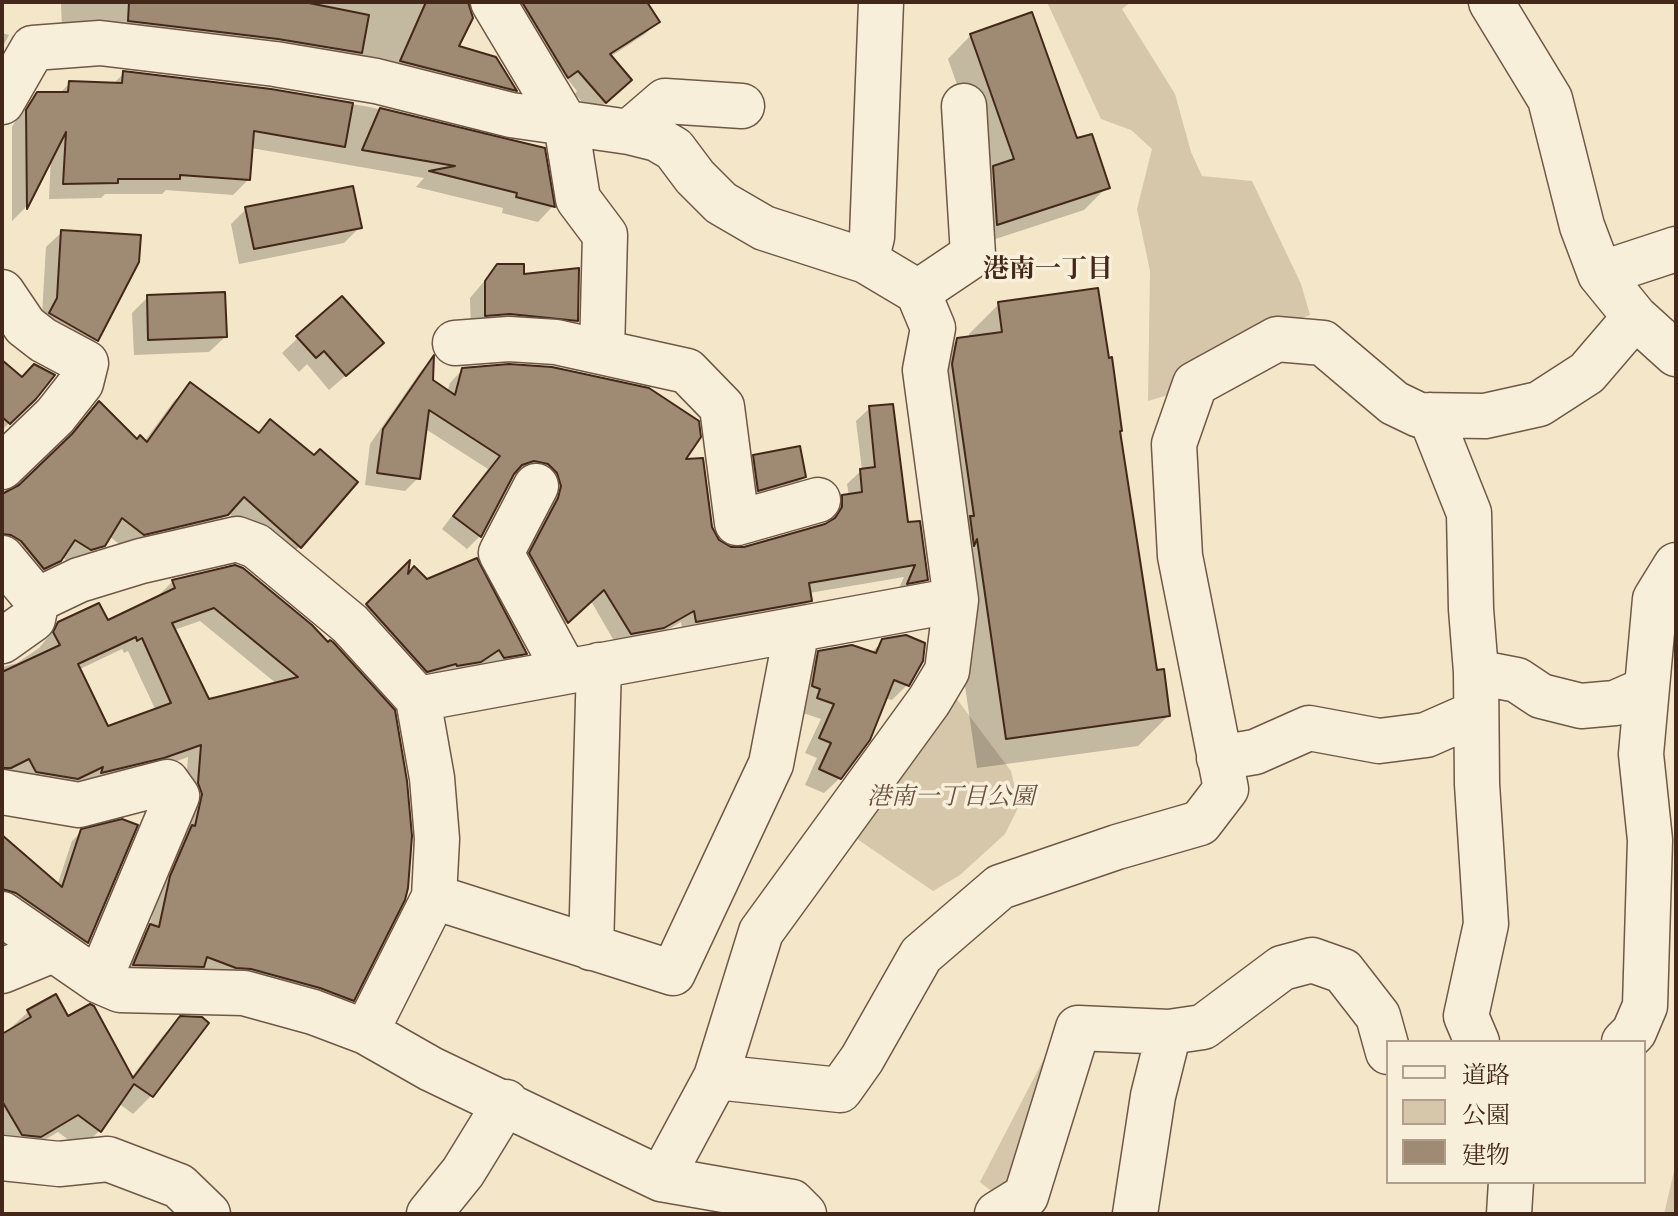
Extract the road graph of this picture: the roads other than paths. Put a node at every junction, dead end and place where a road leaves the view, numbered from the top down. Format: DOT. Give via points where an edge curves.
graph roads {
  1 [pos="493,2"];
  2 [pos="881,2"];
  3 [pos="1491,2"];
  4 [pos="2,102"];
  5 [pos="742,106"];
  6 [pos="964,106"];
  7 [pos="566,124"];
  8 [pos="629,132"];
  9 [pos="1676,249"];
  10 [pos="866,261"];
  11 [pos="1600,274"];
  12 [pos="2,292"];
  13 [pos="918,292"];
  14 [pos="1635,317"];
  15 [pos="455,343"];
  16 [pos="602,352"];
  17 [pos="1676,354"];
  18 [pos="1430,415"];
  19 [pos="2,467"];
  20 [pos="536,486"];
  21 [pos="818,500"];
  22 [pos="2,558"];
  23 [pos="1676,565"];
  24 [pos="37,600"];
  25 [pos="956,600"];
  26 [pos="797,629"];
  27 [pos="2,641"];
  28 [pos="582,668"];
  29 [pos="1647,689"];
  30 [pos="1476,692"];
  31 [pos="418,699"];
  32 [pos="1219,758"];
  33 [pos="2,792"];
  34 [pos="434,897"];
  35 [pos="2,914"];
  36 [pos="591,948"];
  37 [pos="53,950"];
  38 [pos="2,971"];
  39 [pos="99,981"];
  40 [pos="366,1032"];
  41 [pos="1169,1032"];
  42 [pos="1476,1040"];
  43 [pos="1626,1040"];
  44 [pos="1386,1045"];
  45 [pos="716,1077"];
  46 [pos="506,1102"];
  47 [pos="2,1158"];
  48 [pos="661,1179"];
  49 [pos="1511,1184"];
  50 [pos="208,1214"];
  51 [pos="429,1214"];
  52 [pos="804,1214"];
  53 [pos="997,1214"];
  54 [pos="1135,1214"];
  55 [pos="1509,1214"];
  1 -- 7 [label="street"];
  2 -- 10 [label="street" via="872,237"];
  3 -- 11 [label="street" via="1550,99 1582,226"];
  4 -- 7 [label="street" via="33,48 100,43 376,81"];
  5 -- 8 [label="street" via="665,101"];
  6 -- 13 [label="street" via="973,255"];
  7 -- 8 [label="street"];
  7 -- 16 [label="street" via="578,199 605,235"];
  8 -- 10 [label="street" via="674,149 721,203 764,228"];
  9 -- 11 [label="street"];
  10 -- 13 [label="street"];
  11 -- 14 [label="street"];
  12 -- 19 [label="street" via="25,326 86,363 81,383 55,416"];
  13 -- 25 [label="street" via="933,328 925,370"];
  14 -- 17 [label="street"];
  14 -- 18 [label="street" via="1587,373 1539,404 1485,416"];
  15 -- 16 [label="street" via="509,339"];
  16 -- 21 [label="street" via="687,371 722,407 737,523"];
  18 -- 30 [label="street" via="1469,513"];
  18 -- 32 [label="street" via="1394,403 1323,343 1277,339 1195,384 1174,444 1180,556"];
  20 -- 28 [label="street" via="501,553"];
  22 -- 24 [label="street"];
  23 -- 29 [label="street" via="1655,599"];
  24 -- 27 [label="street" via="33,619"];
  24 -- 31 [label="street" via="79,580 237,539 256,546 350,624"];
  25 -- 26 [label="street"];
  25 -- 45 [label="street" via="947,671 761,932"];
  26 -- 28 [label="street"];
  26 -- 36 [label="street" via="771,764 673,973"];
  28 -- 31 [label="street"];
  28 -- 36 [label="street"];
  29 -- 30 [label="street" via="1615,703 1581,706 1541,696 1517,680"];
  29 -- 43 [label="street" via="1641,754 1650,840 1645,1006"];
  30 -- 32 [label="street" via="1426,735 1379,741 1309,728 1255,752"];
  30 -- 42 [label="street" via="1486,924 1466,1016"];
  31 -- 34 [label="street" via="434,793"];
  32 -- 45 [label="street" via="1226,789 1200,823 1000,887 921,955 840,1090"];
  33 -- 39 [label="street" via="79,805 167,782 177,796"];
  34 -- 36 [label="street"];
  34 -- 40 [label="street"];
  35 -- 37 [label="street"];
  37 -- 38 [label="street"];
  37 -- 39 [label="street"];
  39 -- 40 [label="street" via="120,990 244,993"];
  40 -- 46 [label="street" via="431,1069"];
  41 -- 44 [label="street" via="1203,1027 1282,968 1312,960 1343,971 1378,1016"];
  41 -- 53 [label="street" via="1078,1028 1026,1196"];
  41 -- 54 [label="street"];
  45 -- 48 [label="street"];
  46 -- 48 [label="street"];
  46 -- 51 [label="street" via="463,1172"];
  47 -- 50 [label="street" via="59,1164 108,1159 179,1186"];
  48 -- 52 [label="street" via="792,1202"];
  49 -- 55 [label="street"];
}
